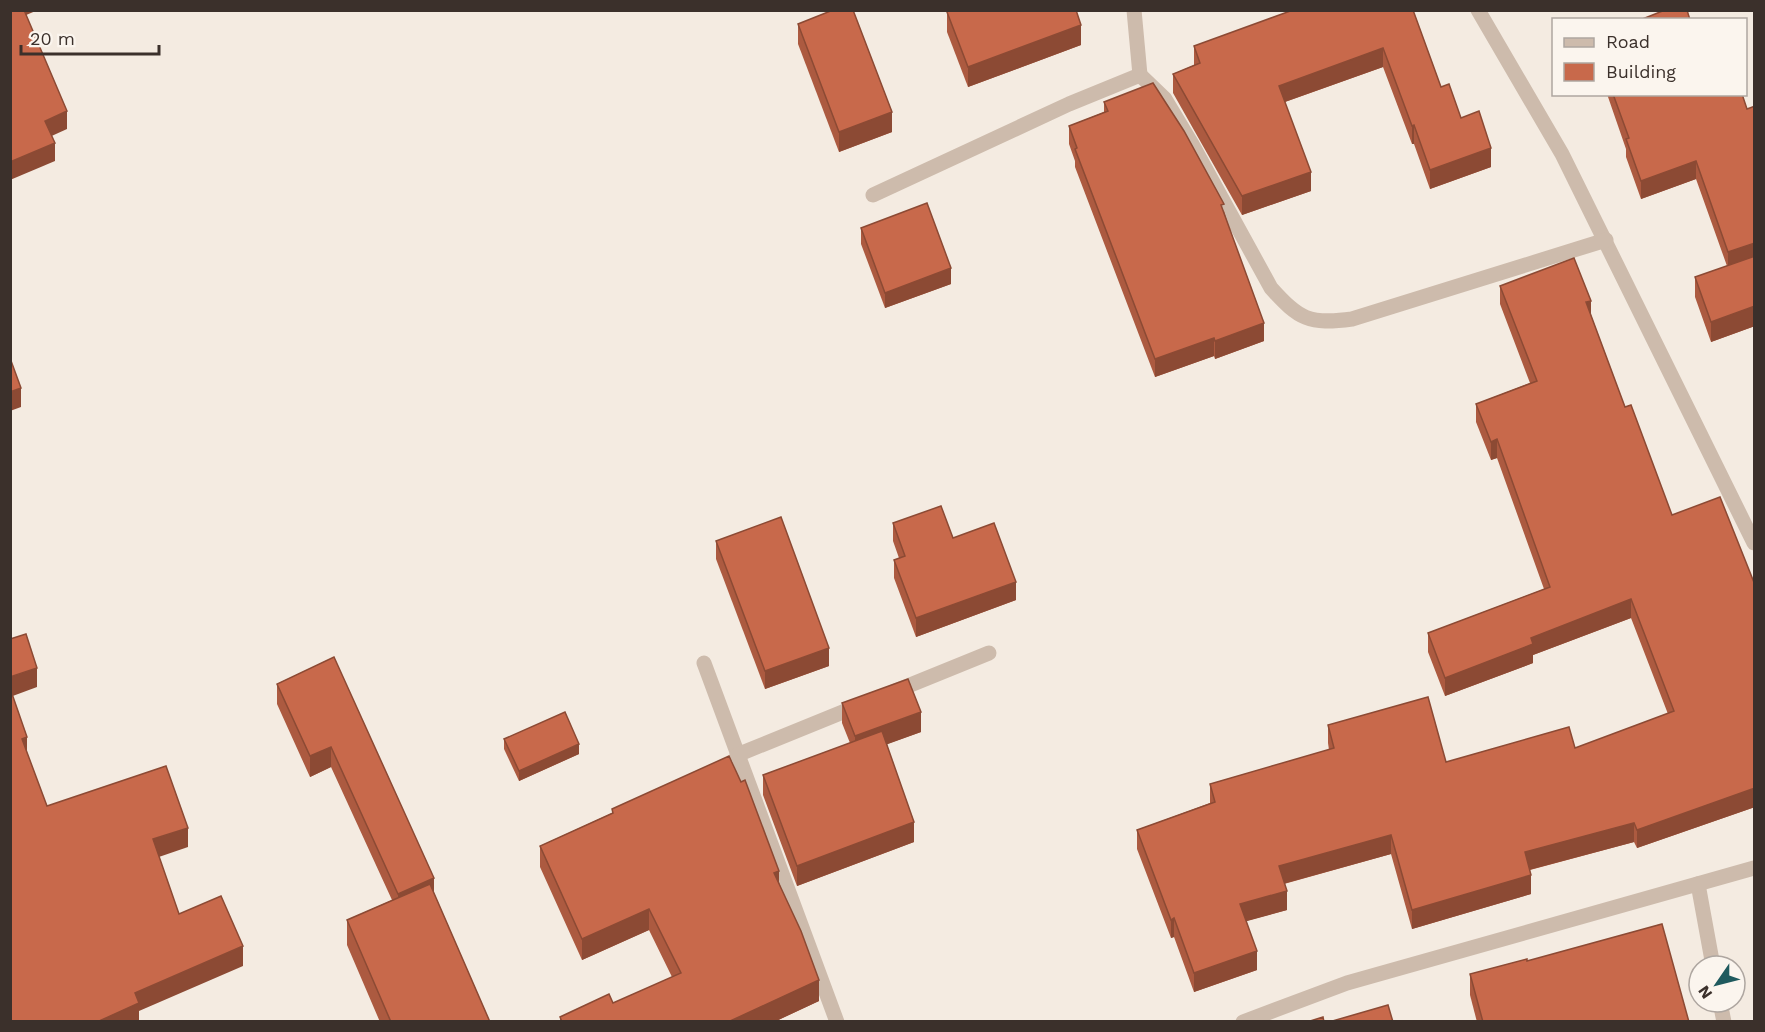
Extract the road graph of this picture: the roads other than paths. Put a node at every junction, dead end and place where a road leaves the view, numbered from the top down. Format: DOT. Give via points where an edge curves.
graph roads {
  1 [pos="1134,10"];
  2 [pos="1479,10"];
  3 [pos="1140,75"];
  4 [pos="873,195"];
  5 [pos="1606,240"];
  6 [pos="1755,543"];
  7 [pos="989,653"];
  8 [pos="704,663"];
  9 [pos="737,755"];
  10 [pos="1755,868"];
  11 [pos="1698,884"];
  12 [pos="1711,954"];
  13 [pos="1248,1021"];
  14 [pos="837,1022"];
  1 -- 3 [label="street"];
  2 -- 5 [label="street" via="1562,154"];
  3 -- 4 [label="street"];
  3 -- 5 [label="street" via="1165,99 1271,288 1303,317 1325,323 1352,319"];
  5 -- 6 [label="street"];
  7 -- 9 [label="street"];
  8 -- 9 [label="street"];
  9 -- 14 [label="street"];
  10 -- 11 [label="street"];
  11 -- 12 [label="street"];
  11 -- 13 [label="street" via="1347,983"];
}
